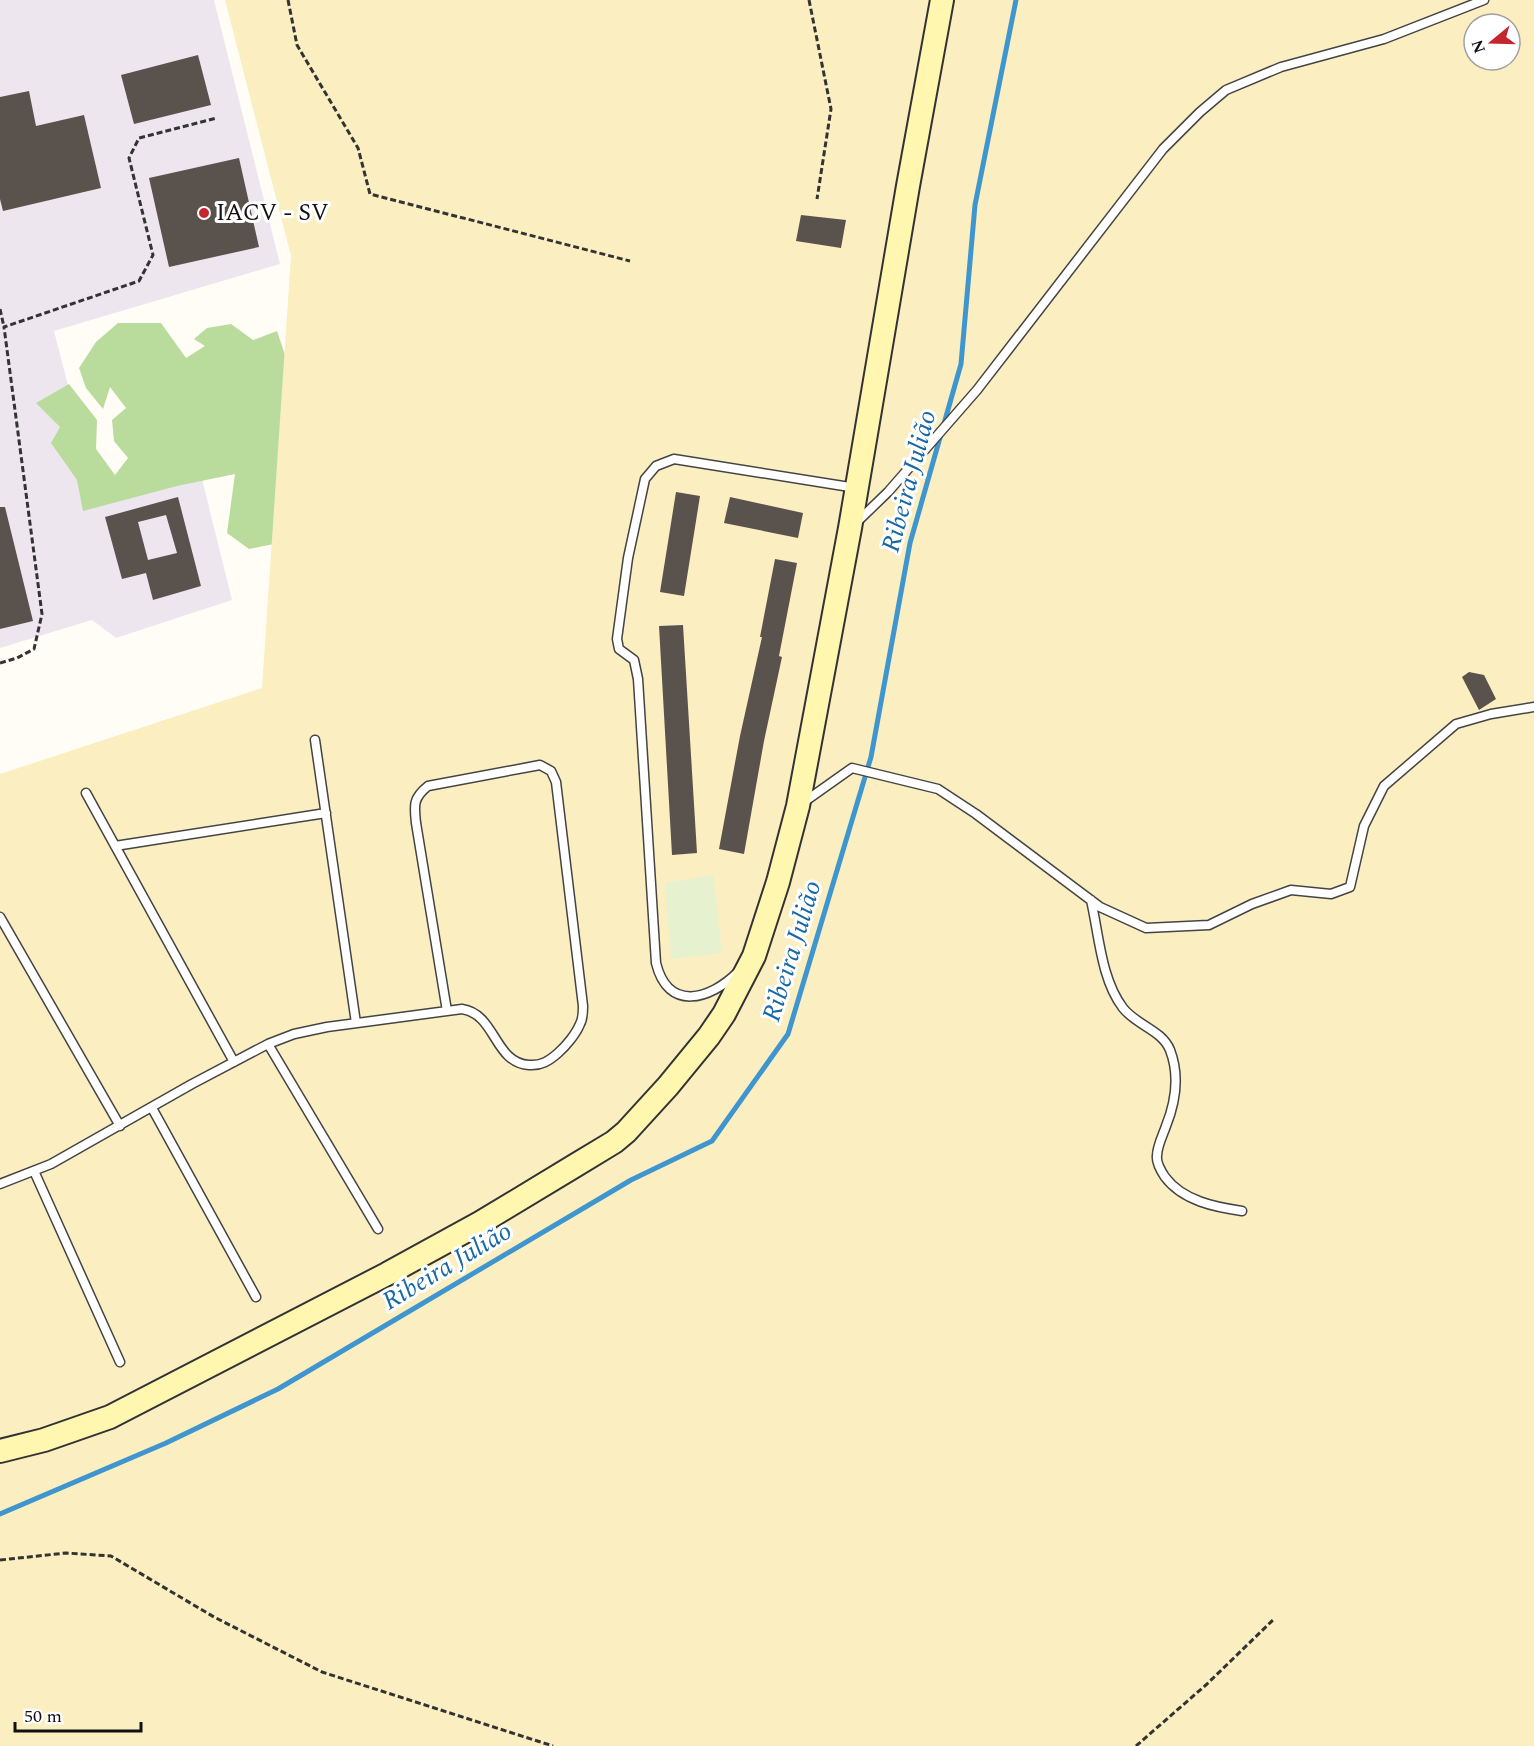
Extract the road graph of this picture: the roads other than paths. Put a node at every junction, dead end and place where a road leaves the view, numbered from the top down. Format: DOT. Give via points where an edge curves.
graph roads {
  1 [pos="942,0"];
  2 [pos="1484,0"];
  3 [pos="856,488"];
  4 [pos="850,528"];
  5 [pos="1534,707"];
  6 [pos="315,740"];
  7 [pos="86,793"];
  8 [pos="798,806"];
  9 [pos="326,813"];
  10 [pos="116,846"];
  11 [pos="1091,900"];
  12 [pos="0,917"];
  13 [pos="753,956"];
  14 [pos="447,1011"];
  15 [pos="356,1023"];
  16 [pos="268,1044"];
  17 [pos="234,1062"];
  18 [pos="152,1108"];
  19 [pos="120,1126"];
  20 [pos="34,1171"];
  21 [pos="0,1184"];
  22 [pos="1242,1211"];
  23 [pos="378,1229"];
  24 [pos="256,1297"];
  25 [pos="120,1362"];
  26 [pos="0,1451"];
  1 -- 3 [label="main road"];
  2 -- 4 [label="lane" via="1384,39 1281,67 1226,90 1162,149 976,390 888,492"];
  3 -- 4 [label="main road"];
  3 -- 13 [label="lane" via="674,459 656,466 645,479 634,524 617,639 620,649 634,660 638,679 657,969 674,993 699,995 713,991 736,975"];
  4 -- 8 [label="main road"];
  5 -- 11 [label="lane" via="1456,724 1383,786 1364,826 1350,887 1331,894 1291,890 1209,925 1146,928"];
  6 -- 9 [label="lane"];
  7 -- 10 [label="lane"];
  8 -- 11 [label="lane" via="852,768 938,789"];
  8 -- 13 [label="main road"];
  9 -- 10 [label="lane"];
  9 -- 15 [label="lane"];
  10 -- 17 [label="lane"];
  11 -- 22 [label="lane" via="1106,971 1116,997 1125,1011 1166,1041 1171,1052 1175,1103 1156,1158 1161,1171 1186,1196 1215,1207"];
  12 -- 19 [label="lane"];
  13 -- 26 [label="main road" via="709,1036 649,1108 614,1142 387,1274 110,1417"];
  14 -- 14 [label="lane" via="414,806 419,793 428,786 540,765 551,771 556,782 581,982 581,1023 550,1060 537,1066 518,1065 506,1056 484,1020 472,1011"];
  14 -- 15 [label="lane"];
  15 -- 16 [label="lane" via="294,1034"];
  16 -- 17 [label="lane"];
  16 -- 23 [label="lane"];
  17 -- 18 [label="lane"];
  18 -- 19 [label="lane"];
  18 -- 24 [label="lane"];
  19 -- 20 [label="lane"];
  20 -- 21 [label="lane"];
  20 -- 25 [label="lane"];
}
